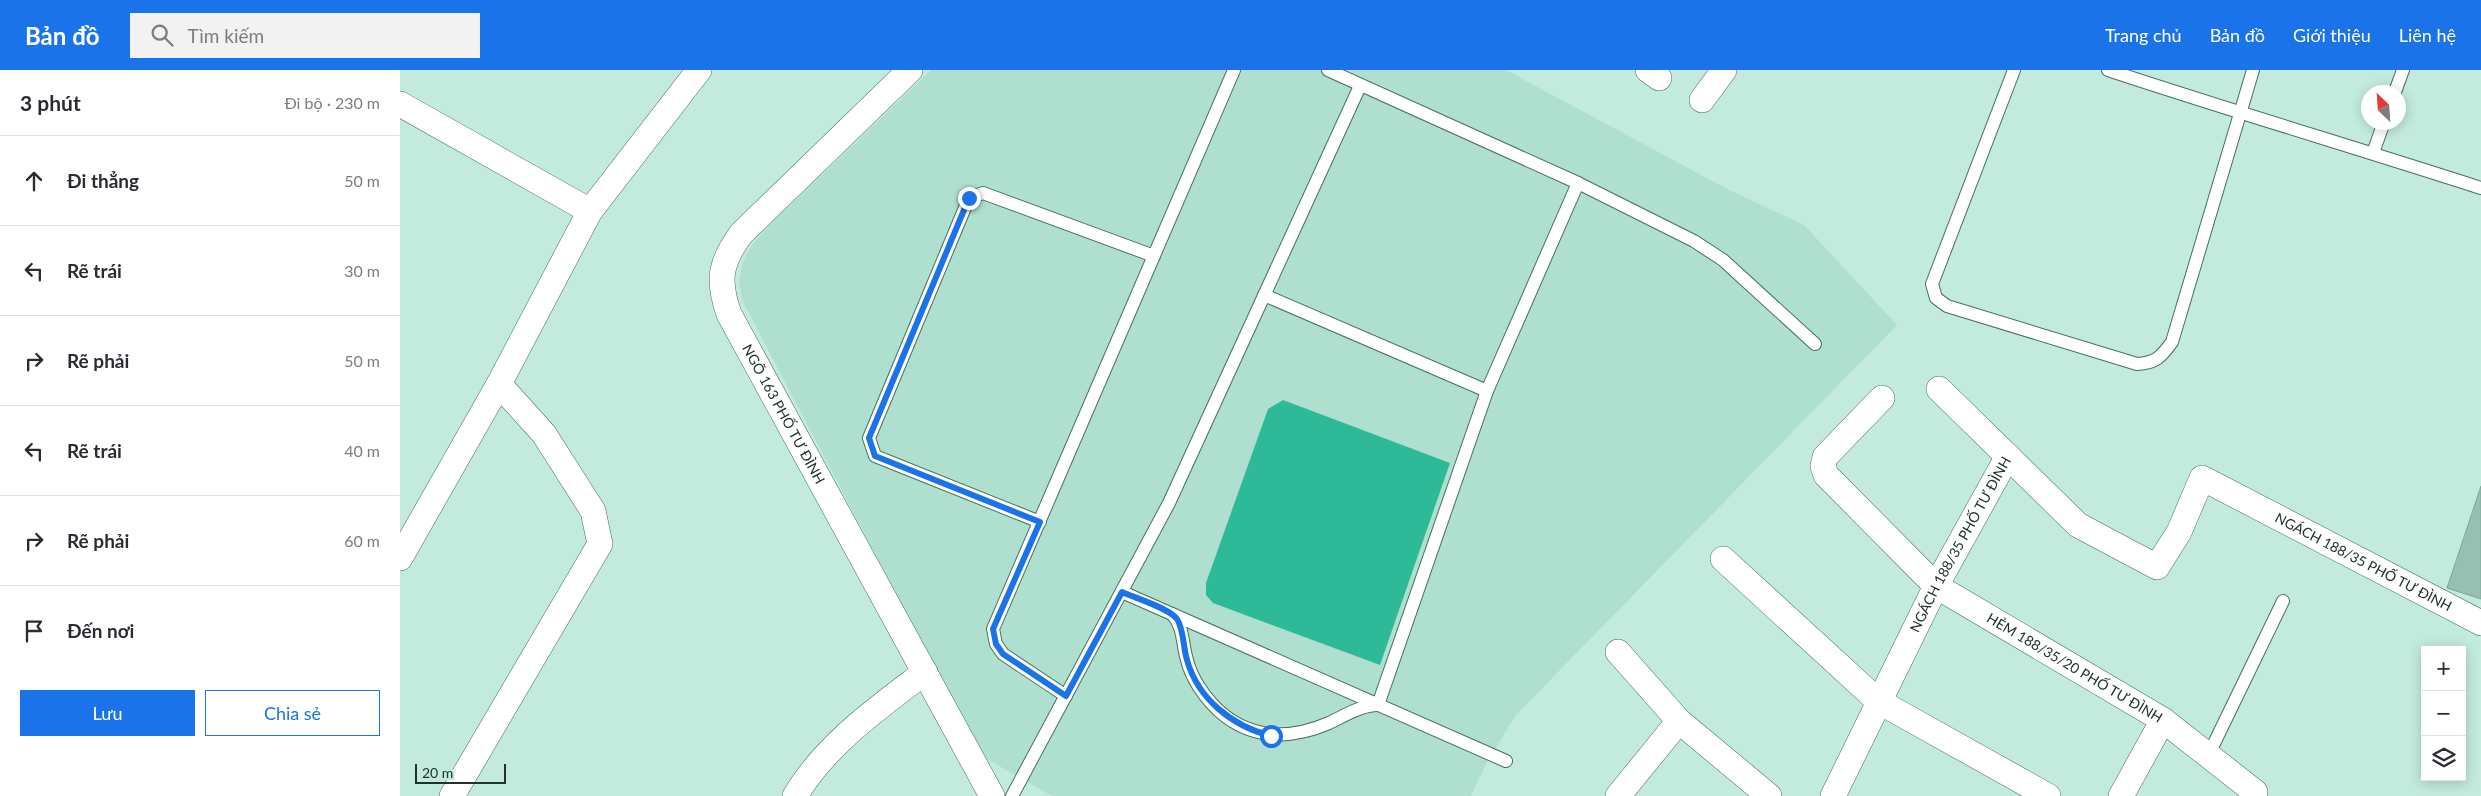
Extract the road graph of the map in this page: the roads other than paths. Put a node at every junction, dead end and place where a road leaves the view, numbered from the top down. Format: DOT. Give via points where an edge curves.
graph roads {
  1 [pos="699,70"];
  2 [pos="1234,70"];
  3 [pos="1328,70"];
  4 [pos="1724,70"];
  5 [pos="2014,70"];
  6 [pos="2108,70"];
  7 [pos="2253,70"];
  8 [pos="2403,70"];
  9 [pos="905,73"];
  10 [pos="2398,85"];
  11 [pos="1360,86"];
  12 [pos="1702,100"];
  13 [pos="400,104"];
  14 [pos="2240,114"];
  15 [pos="2381,130"];
  16 [pos="2373,153"];
  17 [pos="1578,184"];
  18 [pos="2481,188"];
  19 [pos="590,211"];
  20 [pos="1154,256"];
  21 [pos="1264,295"];
  22 [pos="1816,344"];
  23 [pos="499,384"];
  24 [pos="1939,389"];
  25 [pos="1487,391"];
  26 [pos="1882,398"];
  27 [pos="2008,456"];
  28 [pos="1040,522"];
  29 [pos="400,558"];
  30 [pos="1722,560"];
  31 [pos="1936,586"];
  32 [pos="1122,592"];
  33 [pos="2283,601"];
  34 [pos="1172,614"];
  35 [pos="2481,623"];
  36 [pos="1618,652"];
  37 [pos="925,672"];
  38 [pos="1066,696"];
  39 [pos="1878,701"];
  40 [pos="1378,704"];
  41 [pos="2163,720"];
  42 [pos="1679,721"];
  43 [pos="2208,756"];
  44 [pos="1506,762"];
  45 [pos="452,796"];
  46 [pos="795,796"];
  47 [pos="992,796"];
  48 [pos="1012,796"];
  49 [pos="1618,796"];
  50 [pos="1769,796"];
  51 [pos="1833,796"];
  52 [pos="2048,796"];
  53 [pos="2121,796"];
  54 [pos="2252,796"];
  1 -- 19 [label="street"];
  2 -- 20 [label="lane"];
  3 -- 11 [label="lane"];
  4 -- 12 [label="street"];
  5 -- 14 [label="lane" via="1932,284 1936,298 1947,306 2137,364 2151,363 2172,342"];
  6 -- 14 [label="lane"];
  7 -- 14 [label="lane"];
  8 -- 10 [label="lane"];
  9 -- 37 [label="street, NGÕ 163 PHỐ TƯ ĐÌNH" via="741,234 724,263 721,279 729,314"];
  11 -- 17 [label="lane"];
  11 -- 21 [label="lane"];
  13 -- 19 [label="street"];
  14 -- 16 [label="lane"];
  15 -- 16 [label="lane"];
  16 -- 18 [label="lane"];
  17 -- 22 [label="lane" via="1694,241 1723,260"];
  17 -- 25 [label="lane"];
  19 -- 23 [label="street"];
  20 -- 28 [label="lane"];
  20 -- 28 [label="lane" via="983,193 969,198 869,438 875,456"];
  21 -- 25 [label="lane"];
  21 -- 32 [label="lane" via="1169,503"];
  23 -- 29 [label="street"];
  23 -- 45 [label="street" via="544,434 588,503 593,511 600,544"];
  24 -- 27 [label="street"];
  25 -- 40 [label="lane"];
  26 -- 31 [label="street, HẺM 188/35/20 PHỐ TƯ ĐÌNH" via="1825,457 1823,466 1826,475"];
  27 -- 31 [label="street, NGÁCH 188/35 PHỐ TƯ ĐÌNH"];
  27 -- 35 [label="street, NGÁCH 188/35 PHỐ TƯ ĐÌNH" via="2078,525 2158,567 2179,532 2202,478"];
  28 -- 38 [label="lane" via="993,629 996,644 1003,654"];
  30 -- 39 [label="street"];
  31 -- 39 [label="street, NGÁCH 188/35 PHỐ TƯ ĐÌNH"];
  31 -- 41 [label="street, HẺM 188/35/20 PHỐ TƯ ĐÌNH"];
  32 -- 34 [label="lane"];
  32 -- 38 [label="lane"];
  33 -- 43 [label="lane"];
  34 -- 40 [label="lane"];
  34 -- 40 [label="lane" via="1180,626 1187,661 1199,687 1220,711 1251,730 1271,736 1293,734"];
  36 -- 42 [label="street"];
  37 -- 46 [label="street" via="835,746"];
  37 -- 47 [label="street, NGÕ 163 PHỐ TƯ ĐÌNH"];
  38 -- 48 [label="lane"];
  39 -- 51 [label="street, NGÁCH 188/35 PHỐ TƯ ĐÌNH"];
  39 -- 52 [label="street"];
  40 -- 44 [label="lane"];
  41 -- 43 [label="street, HẺM 188/35/20 PHỐ TƯ ĐÌNH"];
  41 -- 53 [label="street"];
  42 -- 49 [label="street"];
  42 -- 50 [label="street"];
  43 -- 54 [label="street, HẺM 188/35/20 PHỐ TƯ ĐÌNH" via="2255,792"];
}
